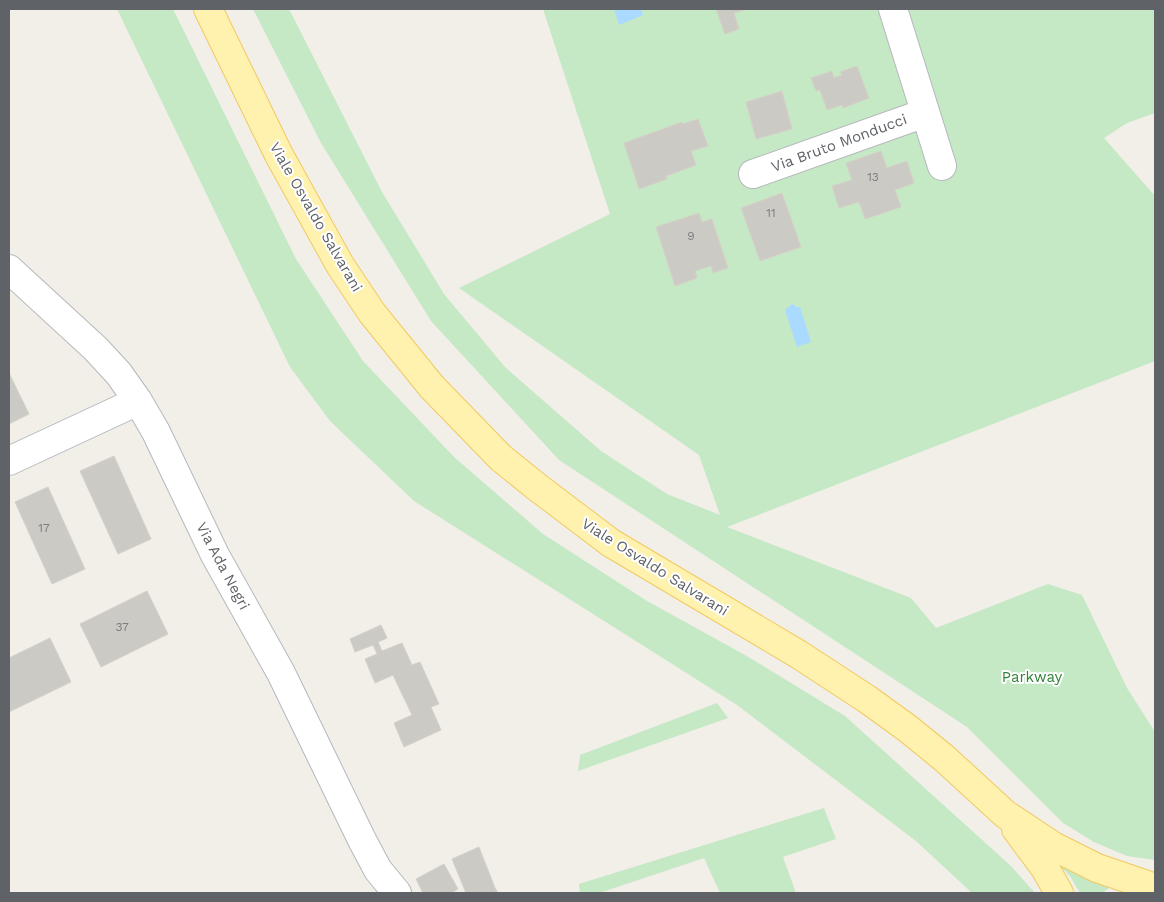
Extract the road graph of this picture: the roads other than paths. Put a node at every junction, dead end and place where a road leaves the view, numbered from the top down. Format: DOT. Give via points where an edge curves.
graph roads {
  1 [pos="208,9"];
  2 [pos="893,9"];
  3 [pos="925,113"];
  4 [pos="942,166"];
  5 [pos="753,174"];
  6 [pos="9,269"];
  7 [pos="138,401"];
  8 [pos="9,462"];
  9 [pos="1005,814"];
  10 [pos="1143,887"];
  11 [pos="397,893"];
  12 [pos="1059,893"];
  1 -- 9 [label="main road, Viale Osvaldo Salvarani" via="279,155 340,265 405,355 465,421 508,464 611,543 868,699 944,758"];
  2 -- 3 [label="street, Via Bruto Monducci"];
  3 -- 4 [label="street, Via Bruto Monducci"];
  3 -- 5 [label="street, Via Bruto Monducci"];
  6 -- 7 [label="street, Via Ada Negri" via="96,349"];
  7 -- 8 [label="street"];
  7 -- 11 [label="street, Via Ada Negri" via="215,555 281,672 362,840 378,870"];
  9 -- 10 [label="main road, Viale Osvaldo Salvarani" via="1053,846"];
  9 -- 12 [label="main road, Viale Osvaldo Salvarani" via="1045,868"];
}
